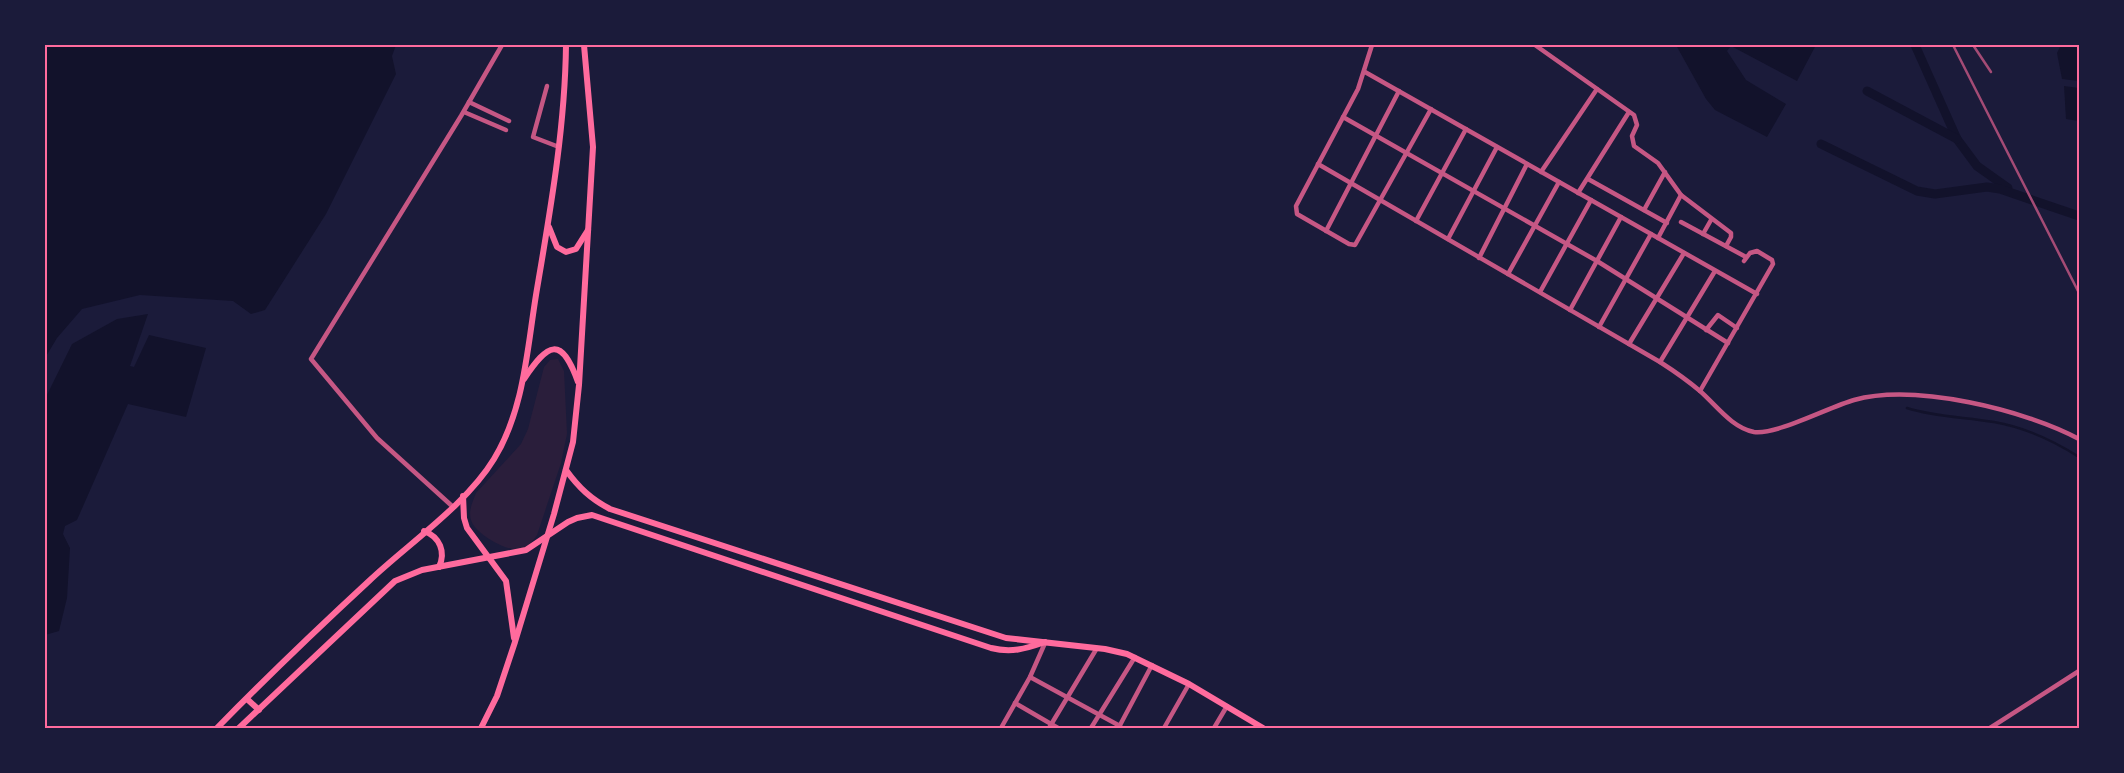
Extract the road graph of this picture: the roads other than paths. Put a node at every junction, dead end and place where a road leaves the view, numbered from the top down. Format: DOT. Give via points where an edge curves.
graph roads {
  1 [pos="502,45"];
  2 [pos="566,45"];
  3 [pos="584,45"];
  4 [pos="1372,45"];
  5 [pos="1535,45"];
  6 [pos="1365,72"];
  7 [pos="547,86"];
  8 [pos="1597,89"];
  9 [pos="1399,91"];
  10 [pos="469,102"];
  11 [pos="1431,109"];
  12 [pos="464,112"];
  13 [pos="1629,112"];
  14 [pos="1344,117"];
  15 [pos="510,121"];
  16 [pos="1466,129"];
  17 [pos="506,130"];
  18 [pos="1376,135"];
  19 [pos="559,147"];
  20 [pos="1497,147"];
  21 [pos="1406,153"];
  22 [pos="1318,164"];
  23 [pos="1527,164"];
  24 [pos="1541,172"];
  25 [pos="1665,172"];
  26 [pos="1442,173"];
  27 [pos="1588,178"];
  28 [pos="1558,182"];
  29 [pos="1351,183"];
  30 [pos="1474,191"];
  31 [pos="1578,193"];
  32 [pos="1681,195"];
  33 [pos="1380,200"];
  34 [pos="1591,200"];
  35 [pos="1504,208"];
  36 [pos="1644,210"];
  37 [pos="1621,217"];
  38 [pos="1712,220"];
  39 [pos="1416,221"];
  40 [pos="1681,222"];
  41 [pos="1666,223"];
  42 [pos="548,226"];
  43 [pos="1535,226"];
  44 [pos="590,227"];
  45 [pos="1326,231"];
  46 [pos="1651,234"];
  47 [pos="1703,234"];
  48 [pos="1658,238"];
  49 [pos="1448,240"];
  50 [pos="1567,244"];
  51 [pos="1726,246"];
  52 [pos="1684,253"];
  53 [pos="1480,258"];
  54 [pos="1596,261"];
  55 [pos="1715,271"];
  56 [pos="1508,274"];
  57 [pos="1626,280"];
  58 [pos="1540,292"];
  59 [pos="1757,294"];
  60 [pos="1656,299"];
  61 [pos="1570,310"];
  62 [pos="1687,318"];
  63 [pos="1599,327"];
  64 [pos="1737,328"];
  65 [pos="1706,330"];
  66 [pos="1728,343"];
  67 [pos="1629,344"];
  68 [pos="1660,362"];
  69 [pos="522,381"];
  70 [pos="579,385"];
  71 [pos="1700,391"];
  72 [pos="2079,439"];
  73 [pos="566,470"];
  74 [pos="463,496"];
  75 [pos="452,506"];
  76 [pos="424,531"];
  77 [pos="548,535"];
  78 [pos="490,557"];
  79 [pos="440,567"];
  80 [pos="515,642"];
  81 [pos="1045,642"];
  82 [pos="1097,648"];
  83 [pos="1135,657"];
  84 [pos="1152,665"];
  85 [pos="2079,671"];
  86 [pos="1030,677"];
  87 [pos="1189,684"];
  88 [pos="1067,697"];
  89 [pos="246,699"];
  90 [pos="1015,703"];
  91 [pos="1227,706"];
  92 [pos="259,710"];
  93 [pos="1099,715"];
  94 [pos="1050,726"];
  95 [pos="1119,727"];
  96 [pos="217,728"];
  97 [pos="239,728"];
  98 [pos="481,728"];
  99 [pos="1001,728"];
  100 [pos="1058,728"];
  101 [pos="1091,728"];
  102 [pos="1164,728"];
  103 [pos="1214,728"];
  104 [pos="1263,728"];
  105 [pos="1990,728"];
  1 -- 10 [label="street"];
  2 -- 19 [label="main road"];
  3 -- 44 [label="main road" via="593,147"];
  4 -- 6 [label="street"];
  5 -- 8 [label="street"];
  6 -- 9 [label="street"];
  6 -- 14 [label="street"];
  7 -- 19 [label="street" via="533,137"];
  8 -- 13 [label="street"];
  8 -- 24 [label="street"];
  9 -- 11 [label="street"];
  9 -- 18 [label="street"];
  10 -- 12 [label="street"];
  10 -- 15 [label="street"];
  11 -- 16 [label="street"];
  11 -- 21 [label="street"];
  12 -- 17 [label="street"];
  12 -- 75 [label="street" via="311,359 377,438"];
  13 -- 25 [label="street" via="1637,125 1632,136 1634,146 1649,155"];
  13 -- 27 [label="street"];
  14 -- 18 [label="street"];
  14 -- 22 [label="street"];
  16 -- 20 [label="street"];
  16 -- 26 [label="street"];
  18 -- 21 [label="street"];
  18 -- 29 [label="street"];
  19 -- 42 [label="main road"];
  20 -- 23 [label="street"];
  20 -- 30 [label="street"];
  21 -- 26 [label="street"];
  21 -- 33 [label="street"];
  22 -- 29 [label="street"];
  22 -- 45 [label="street" via="1296,206 1297,214"];
  23 -- 24 [label="street"];
  23 -- 35 [label="street"];
  24 -- 28 [label="street"];
  25 -- 32 [label="street"];
  25 -- 36 [label="street"];
  26 -- 30 [label="street"];
  26 -- 39 [label="street"];
  27 -- 31 [label="street"];
  27 -- 36 [label="street"];
  28 -- 31 [label="street"];
  28 -- 43 [label="street"];
  29 -- 33 [label="street"];
  29 -- 45 [label="street"];
  30 -- 35 [label="street"];
  30 -- 49 [label="street"];
  31 -- 34 [label="street"];
  32 -- 38 [label="street"];
  32 -- 41 [label="street"];
  33 -- 39 [label="street"];
  33 -- 45 [label="street" via="1356,243 1351,245"];
  34 -- 37 [label="street"];
  34 -- 50 [label="street"];
  35 -- 43 [label="street"];
  35 -- 53 [label="street"];
  36 -- 41 [label="street"];
  37 -- 46 [label="street"];
  37 -- 54 [label="street"];
  38 -- 47 [label="street"];
  38 -- 51 [label="street" via="1731,234"];
  39 -- 49 [label="street"];
  40 -- 47 [label="street"];
  41 -- 48 [label="street"];
  42 -- 44 [label="main road" via="557,247 566,252 576,249"];
  42 -- 69 [label="main road"];
  43 -- 50 [label="street"];
  43 -- 56 [label="street"];
  44 -- 70 [label="main road"];
  46 -- 48 [label="street"];
  46 -- 57 [label="street"];
  47 -- 51 [label="street"];
  48 -- 52 [label="street"];
  49 -- 53 [label="street"];
  50 -- 54 [label="street"];
  50 -- 58 [label="street"];
  51 -- 59 [label="street" via="1745,259 1757,251 1772,260 1773,266"];
  52 -- 55 [label="street"];
  52 -- 60 [label="street"];
  53 -- 56 [label="street"];
  54 -- 57 [label="street"];
  54 -- 61 [label="street"];
  55 -- 59 [label="street"];
  55 -- 62 [label="street"];
  56 -- 58 [label="street"];
  57 -- 60 [label="street"];
  57 -- 63 [label="street"];
  58 -- 61 [label="street"];
  59 -- 64 [label="street"];
  60 -- 62 [label="street"];
  60 -- 67 [label="street"];
  61 -- 63 [label="street"];
  62 -- 65 [label="street"];
  62 -- 68 [label="street"];
  63 -- 67 [label="street"];
  64 -- 65 [label="street" via="1718,315"];
  64 -- 66 [label="street"];
  65 -- 66 [label="street"];
  66 -- 71 [label="street"];
  67 -- 68 [label="street"];
  68 -- 71 [label="street"];
  69 -- 70 [label="main road" via="538,357 552,349 566,355"];
  69 -- 74 [label="main road" via="503,442 481,477"];
  70 -- 73 [label="main road"];
  71 -- 72 [label="street" via="1735,424 1754,432 1775,429 1865,397 1929,397 2010,411"];
  73 -- 77 [label="main road"];
  73 -- 81 [label="main road" via="592,500 610,509 996,635 1019,641"];
  74 -- 75 [label="main road"];
  74 -- 78 [label="main road" via="467,528"];
  75 -- 76 [label="main road"];
  76 -- 79 [label="main road" via="440,543 443,553"];
  76 -- 89 [label="main road"];
  77 -- 78 [label="main road" via="526,550"];
  77 -- 80 [label="main road"];
  77 -- 81 [label="main road" via="578,518 599,516 991,648 1020,650"];
  78 -- 79 [label="main road"];
  78 -- 80 [label="main road" via="508,588"];
  79 -- 92 [label="main road" via="413,572 395,581"];
  80 -- 98 [label="main road" via="497,696"];
  81 -- 82 [label="main road"];
  81 -- 86 [label="street"];
  82 -- 83 [label="main road"];
  82 -- 88 [label="street"];
  83 -- 84 [label="main road"];
  83 -- 93 [label="street"];
  84 -- 87 [label="main road"];
  84 -- 95 [label="street"];
  85 -- 105 [label="street"];
  86 -- 88 [label="street"];
  86 -- 90 [label="street"];
  87 -- 91 [label="main road"];
  87 -- 102 [label="street"];
  88 -- 93 [label="street"];
  88 -- 94 [label="street"];
  89 -- 92 [label="main road"];
  89 -- 96 [label="main road"];
  90 -- 94 [label="street"];
  90 -- 99 [label="street"];
  91 -- 103 [label="street"];
  91 -- 104 [label="main road"];
  92 -- 97 [label="main road"];
  93 -- 95 [label="street"];
  93 -- 101 [label="street"];
  94 -- 100 [label="street"];
}
